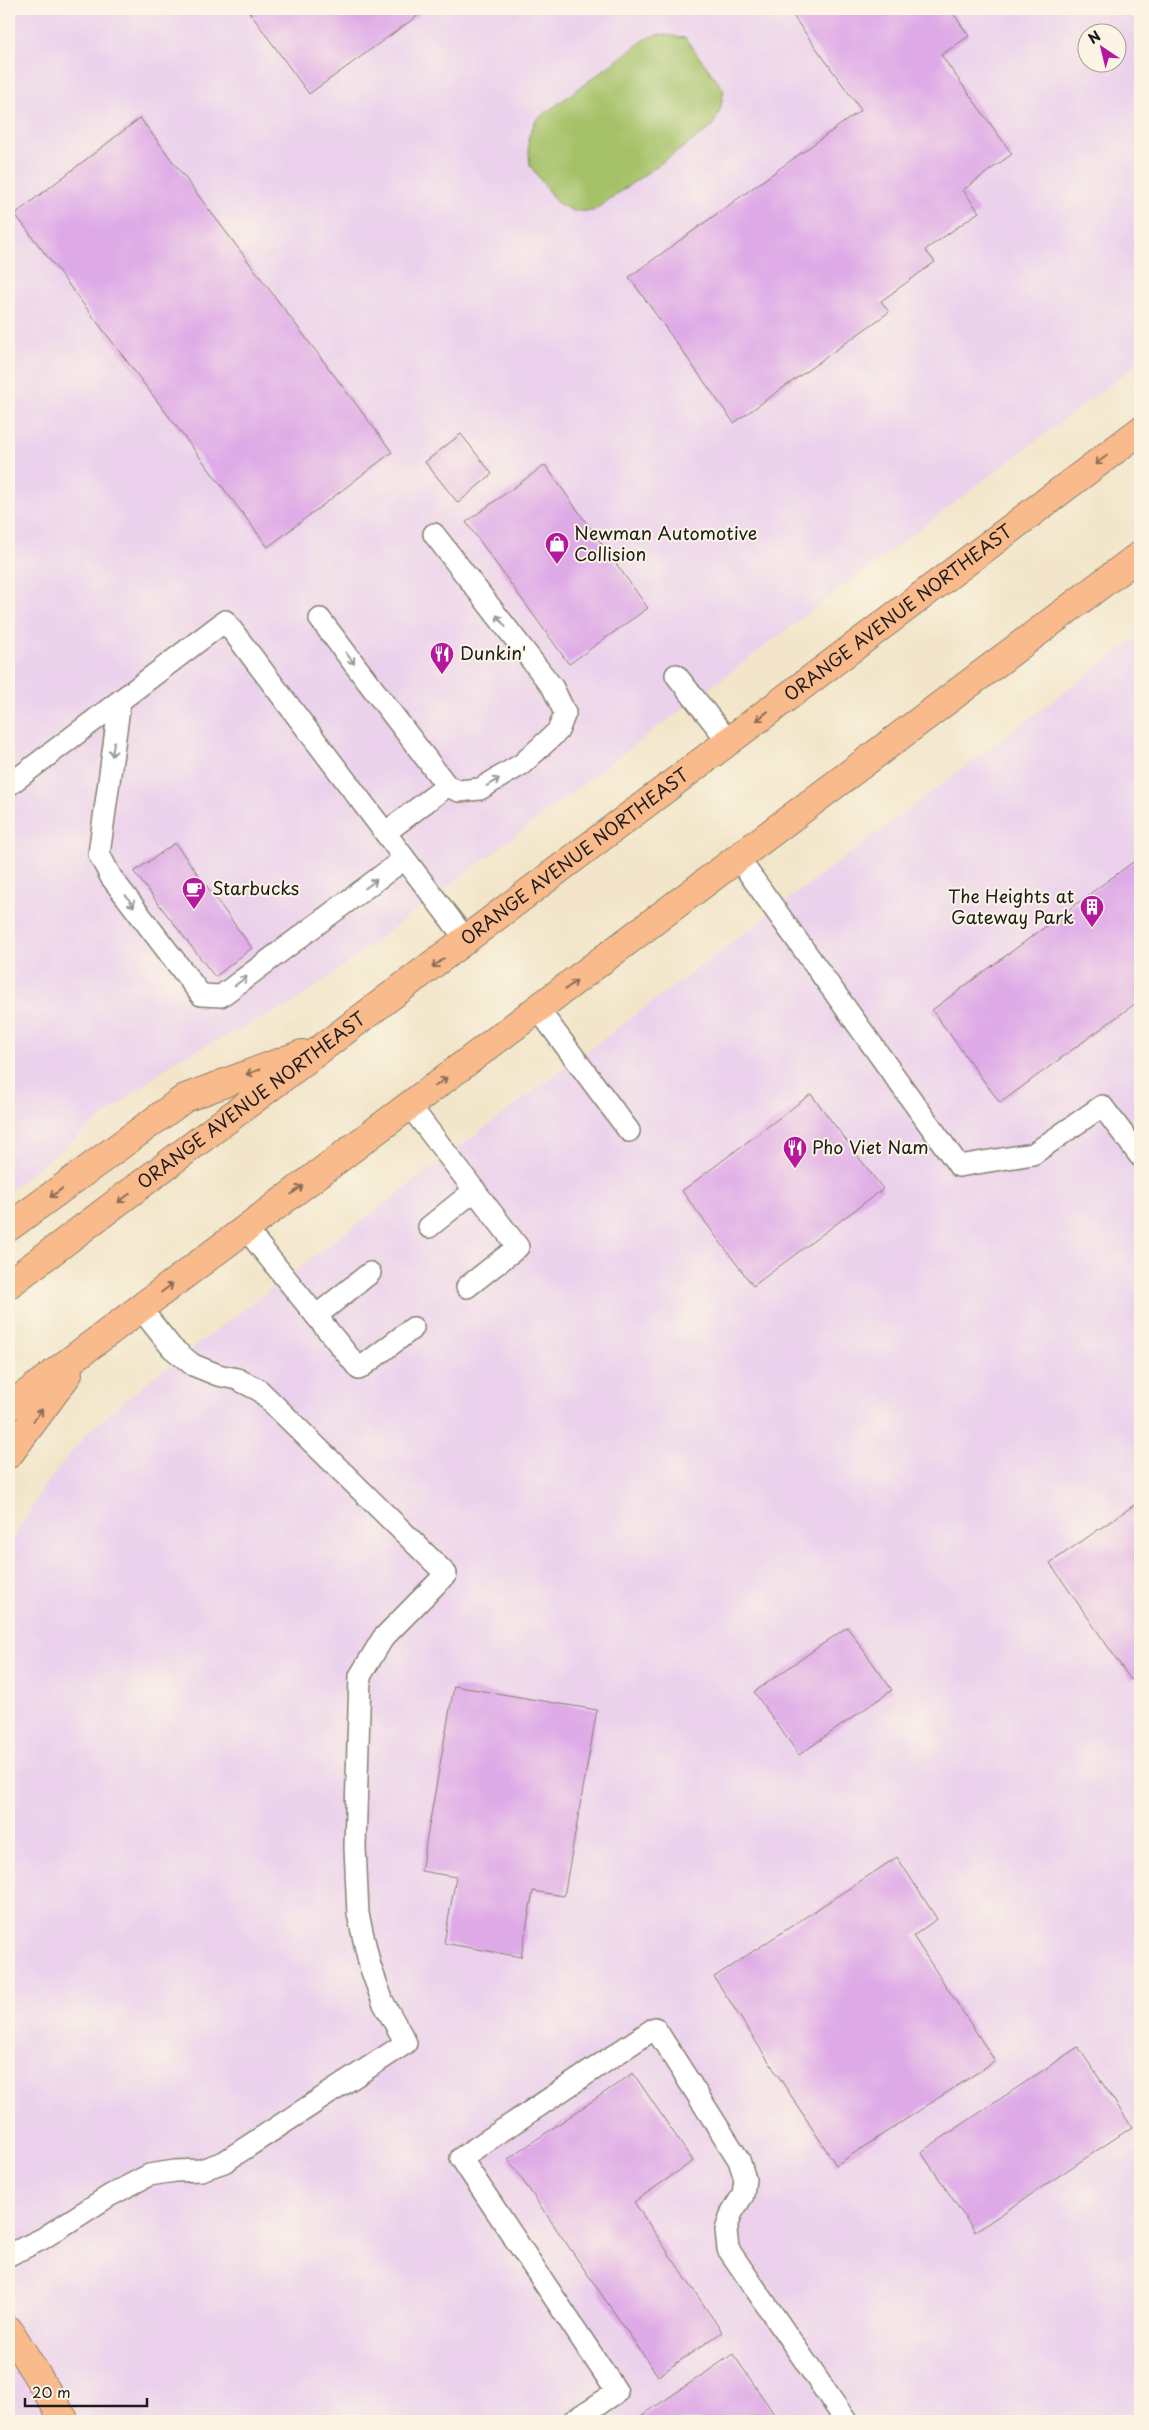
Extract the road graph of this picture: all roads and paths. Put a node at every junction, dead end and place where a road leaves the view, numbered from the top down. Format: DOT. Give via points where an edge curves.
graph roads {
  1 [pos="1140,431"];
  2 [pos="434,534"];
  3 [pos="1140,555"];
  4 [pos="320,619"];
  5 [pos="676,675"];
  6 [pos="120,701"];
  7 [pos="729,742"];
  8 [pos="9,785"];
  9 [pos="447,786"];
  10 [pos="385,833"];
  11 [pos="738,858"];
  12 [pos="404,859"];
  13 [pos="466,941"];
  14 [pos="538,1009"];
  15 [pos="331,1043"];
  16 [pos="410,1106"];
  17 [pos="629,1131"];
  18 [pos="1140,1156"];
  19 [pos="475,1190"];
  20 [pos="429,1227"];
  21 [pos="9,1228"];
  22 [pos="246,1229"];
  23 [pos="370,1273"];
  24 [pos="9,1284"];
  25 [pos="467,1287"];
  26 [pos="140,1308"];
  27 [pos="316,1316"];
  28 [pos="412,1328"];
  29 [pos="86,1349"];
  30 [pos="9,1407"];
  31 [pos="9,1454"];
  32 [pos="9,2255"];
  33 [pos="9,2330"];
  34 [pos="65,2421"];
  35 [pos="573,2421"];
  36 [pos="846,2421"];
  1 -- 7 [label="main road, ORANGE AVENUE NORTHEAST, one-way"];
  9 -- 2 [label="lane, one-way" via="458,791 480,790 522,764 558,731 565,713 553,688"];
  3 -- 11 [label="main road"];
  4 -- 9 [label="lane, one-way"];
  5 -- 7 [label="lane"];
  6 -- 8 [label="lane"];
  6 -- 10 [label="lane" via="225,621"];
  6 -- 12 [label="lane, one-way" via="99,854 111,877 201,995 221,996"];
  7 -- 13 [label="main road, ORANGE AVENUE NORTHEAST"];
  9 -- 10 [label="lane"];
  10 -- 12 [label="lane"];
  14 -- 11 [label="main road, one-way"];
  11 -- 18 [label="lane" via="959,1166 1033,1154 1102,1106"];
  12 -- 13 [label="lane"];
  13 -- 15 [label="main road, ORANGE AVENUE NORTHEAST, one-way"];
  16 -- 14 [label="main road, one-way"];
  14 -- 17 [label="lane"];
  15 -- 21 [label="main road, one-way" via="185,1098"];
  15 -- 24 [label="main road, ORANGE AVENUE NORTHEAST, one-way"];
  16 -- 19 [label="lane"];
  22 -- 16 [label="main road, one-way"];
  19 -- 20 [label="lane"];
  19 -- 25 [label="lane" via="518,1247"];
  26 -- 22 [label="main road, one-way"];
  22 -- 27 [label="lane"];
  23 -- 27 [label="lane"];
  26 -- 29 [label="main road"];
  26 -- 32 [label="lane" via="172,1348 193,1365 259,1390 446,1574 383,1638 360,1676 354,1847 358,1914 370,1966 383,2002 406,2043 224,2162 201,2170 149,2175"];
  27 -- 28 [label="lane" via="359,1369"];
  29 -- 30 [label="main road"];
  31 -- 29 [label="main road, one-way"];
  33 -- 34 [label="main road"];
  35 -- 36 [label="lane" via="617,2392 461,2158 655,2028 739,2160 745,2179 743,2195 726,2230 728,2249"];
}
